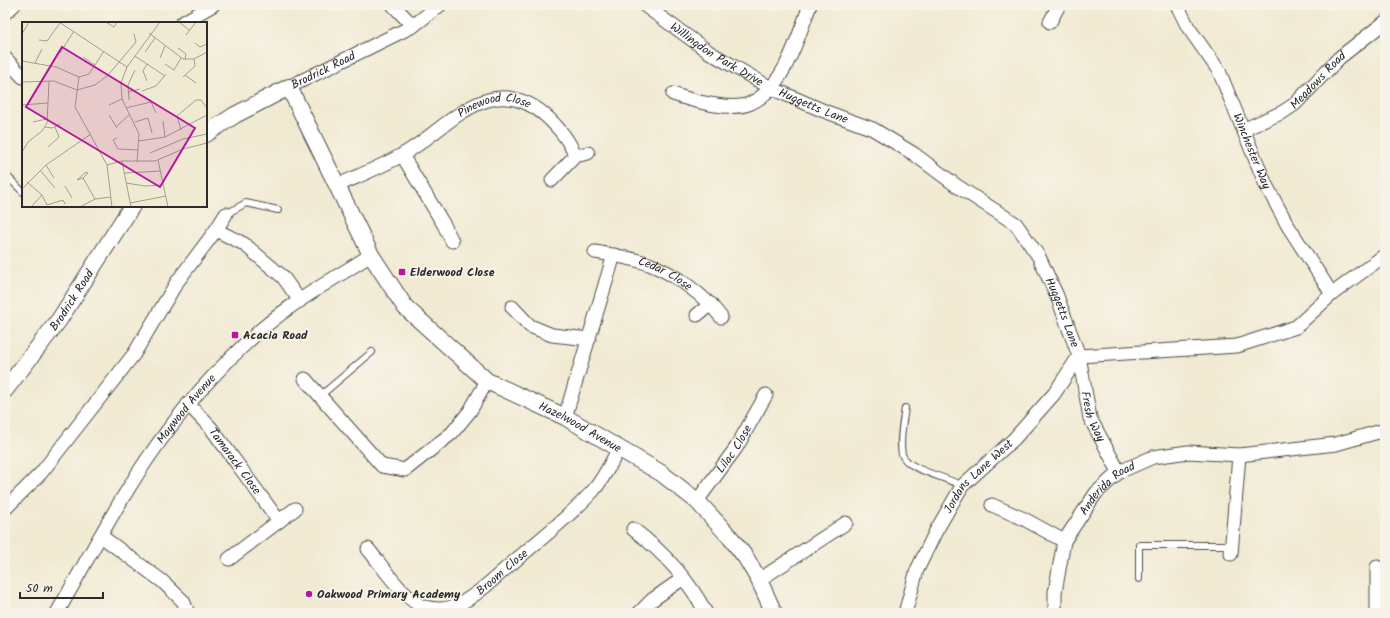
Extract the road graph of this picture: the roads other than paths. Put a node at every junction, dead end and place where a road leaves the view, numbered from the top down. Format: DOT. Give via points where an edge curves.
graph roads {
  1 [pos="14,5"];
  2 [pos="213,5"];
  3 [pos="393,5"];
  4 [pos="440,5"];
  5 [pos="644,5"];
  6 [pos="810,5"];
  7 [pos="1059,5"];
  8 [pos="1177,5"];
  9 [pos="5,13"];
  10 [pos="184,22"];
  11 [pos="1050,22"];
  12 [pos="1385,22"];
  13 [pos="413,26"];
  14 [pos="5,58"];
  15 [pos="22,77"];
  16 [pos="289,87"];
  17 [pos="771,88"];
  18 [pos="673,94"];
  19 [pos="1245,129"];
  20 [pos="207,133"];
  21 [pos="588,153"];
  22 [pos="402,155"];
  23 [pos="575,156"];
  24 [pos="5,174"];
  25 [pos="552,180"];
  26 [pos="336,186"];
  27 [pos="22,191"];
  28 [pos="131,207"];
  29 [pos="278,210"];
  30 [pos="226,214"];
  31 [pos="216,230"];
  32 [pos="452,241"];
  33 [pos="595,252"];
  34 [pos="371,255"];
  35 [pos="614,255"];
  36 [pos="1385,255"];
  37 [pos="1332,294"];
  38 [pos="300,301"];
  39 [pos="711,304"];
  40 [pos="512,307"];
  41 [pos="697,314"];
  42 [pos="721,317"];
  43 [pos="589,339"];
  44 [pos="372,352"];
  45 [pos="1079,356"];
  46 [pos="305,379"];
  47 [pos="487,381"];
  48 [pos="5,390"];
  49 [pos="766,395"];
  50 [pos="320,396"];
  51 [pos="188,404"];
  52 [pos="905,408"];
  53 [pos="565,417"];
  54 [pos="1385,430"];
  55 [pos="619,448"];
  56 [pos="1239,455"];
  57 [pos="1119,472"];
  58 [pos="962,486"];
  59 [pos="697,501"];
  60 [pos="992,505"];
  61 [pos="5,509"];
  62 [pos="295,509"];
  63 [pos="279,521"];
  64 [pos="846,523"];
  65 [pos="633,529"];
  66 [pos="101,536"];
  67 [pos="1064,540"];
  68 [pos="368,549"];
  69 [pos="1232,550"];
  70 [pos="229,559"];
  71 [pos="1377,567"];
  72 [pos="682,579"];
  73 [pos="1139,579"];
  74 [pos="759,580"];
  75 [pos="57,613"];
  76 [pos="188,613"];
  77 [pos="639,613"];
  78 [pos="706,613"];
  79 [pos="774,613"];
  80 [pos="905,613"];
  81 [pos="1055,613"];
  82 [pos="1377,613"];
  1 -- 9 [label="street"];
  2 -- 10 [label="street"];
  3 -- 13 [label="street"];
  4 -- 13 [label="street, Brodrick Road"];
  5 -- 17 [label="street, Willingdon Park Drive" via="708,52"];
  6 -- 17 [label="street" via="785,68"];
  7 -- 11 [label="street"];
  8 -- 19 [label="street, Winchester Way" via="1188,27 1219,71"];
  12 -- 19 [label="street, Meadows Road" via="1339,58 1295,104"];
  13 -- 16 [label="street, Brodrick Road"];
  14 -- 15 [label="street"];
  16 -- 20 [label="street, Brodrick Road" via="235,115"];
  16 -- 26 [label="street, Hazelwood Avenue"];
  17 -- 18 [label="street" via="751,103 728,106 698,103"];
  17 -- 45 [label="street, Huggetts Lane" via="873,129 1016,224 1039,257 1057,296"];
  19 -- 37 [label="street, Winchester Way" via="1266,185 1288,226"];
  21 -- 23 [label="street"];
  22 -- 23 [label="street, Pinewood Close" via="431,137 459,114 479,102 494,97 532,104 549,119 572,147"];
  22 -- 26 [label="street, Pinewood Close"];
  22 -- 32 [label="street" via="450,223"];
  23 -- 25 [label="street"];
  24 -- 27 [label="lane"];
  26 -- 34 [label="street, Hazelwood Avenue"];
  28 -- 48 [label="street, Brodrick Road" via="59,320"];
  29 -- 30 [label="lane" via="246,203"];
  30 -- 31 [label="street"];
  31 -- 38 [label="street" via="244,244 282,277"];
  31 -- 61 [label="street" via="177,282 134,354 42,473"];
  33 -- 35 [label="street, Cedar Close"];
  34 -- 38 [label="street, Maywood Avenue"];
  34 -- 47 [label="street, Hazelwood Avenue" via="405,307"];
  35 -- 39 [label="street, Cedar Close" via="650,264"];
  35 -- 43 [label="street"];
  36 -- 37 [label="street, Huggetts Lane"];
  37 -- 45 [label="street, Huggetts Lane" via="1296,328 1237,346"];
  38 -- 51 [label="street, Maywood Avenue" via="264,328 224,365"];
  39 -- 41 [label="street"];
  39 -- 42 [label="street, Cedar Close"];
  40 -- 43 [label="street" via="530,326 552,335"];
  43 -- 53 [label="street"];
  44 -- 50 [label="lane"];
  45 -- 57 [label="street, Fresh Way" via="1090,418"];
  45 -- 58 [label="street, Jordans Lane West" via="1054,394 1014,439"];
  46 -- 50 [label="street"];
  47 -- 50 [label="street" via="470,411 452,432 405,470 382,466"];
  47 -- 53 [label="street, Hazelwood Avenue"];
  49 -- 59 [label="street, Lilac Close" via="736,448"];
  51 -- 63 [label="street, Tamarack Close" via="232,456"];
  51 -- 66 [label="street, Maywood Avenue" via="146,461"];
  52 -- 58 [label="lane" via="902,449 904,460 911,466"];
  53 -- 55 [label="street, Hazelwood Avenue"];
  54 -- 56 [label="street, Anderida Road" via="1341,443"];
  55 -- 59 [label="street, Hazelwood Avenue" via="661,473"];
  55 -- 68 [label="street, Broom Close" via="592,491 576,508 494,578 465,601 451,608 423,606 413,600"];
  56 -- 57 [label="street, Anderida Road" via="1188,452 1153,457"];
  56 -- 69 [label="street"];
  57 -- 67 [label="street, Anderida Road" via="1096,493"];
  58 -- 80 [label="street, Jordans Lane West" via="917,570"];
  59 -- 74 [label="street, Hazelwood Avenue" via="730,537"];
  60 -- 67 [label="street"];
  62 -- 63 [label="street"];
  63 -- 70 [label="street"];
  64 -- 74 [label="street"];
  65 -- 72 [label="street" via="669,560"];
  66 -- 75 [label="street, Maywood Avenue"];
  66 -- 76 [label="street" via="162,581 183,601"];
  67 -- 81 [label="street, Anderida Road" via="1055,592"];
  69 -- 73 [label="lane" via="1139,545"];
  71 -- 82 [label="street"];
  72 -- 77 [label="street" via="652,600"];
  72 -- 78 [label="street"];
  74 -- 79 [label="street, Hazelwood Avenue"];
}
